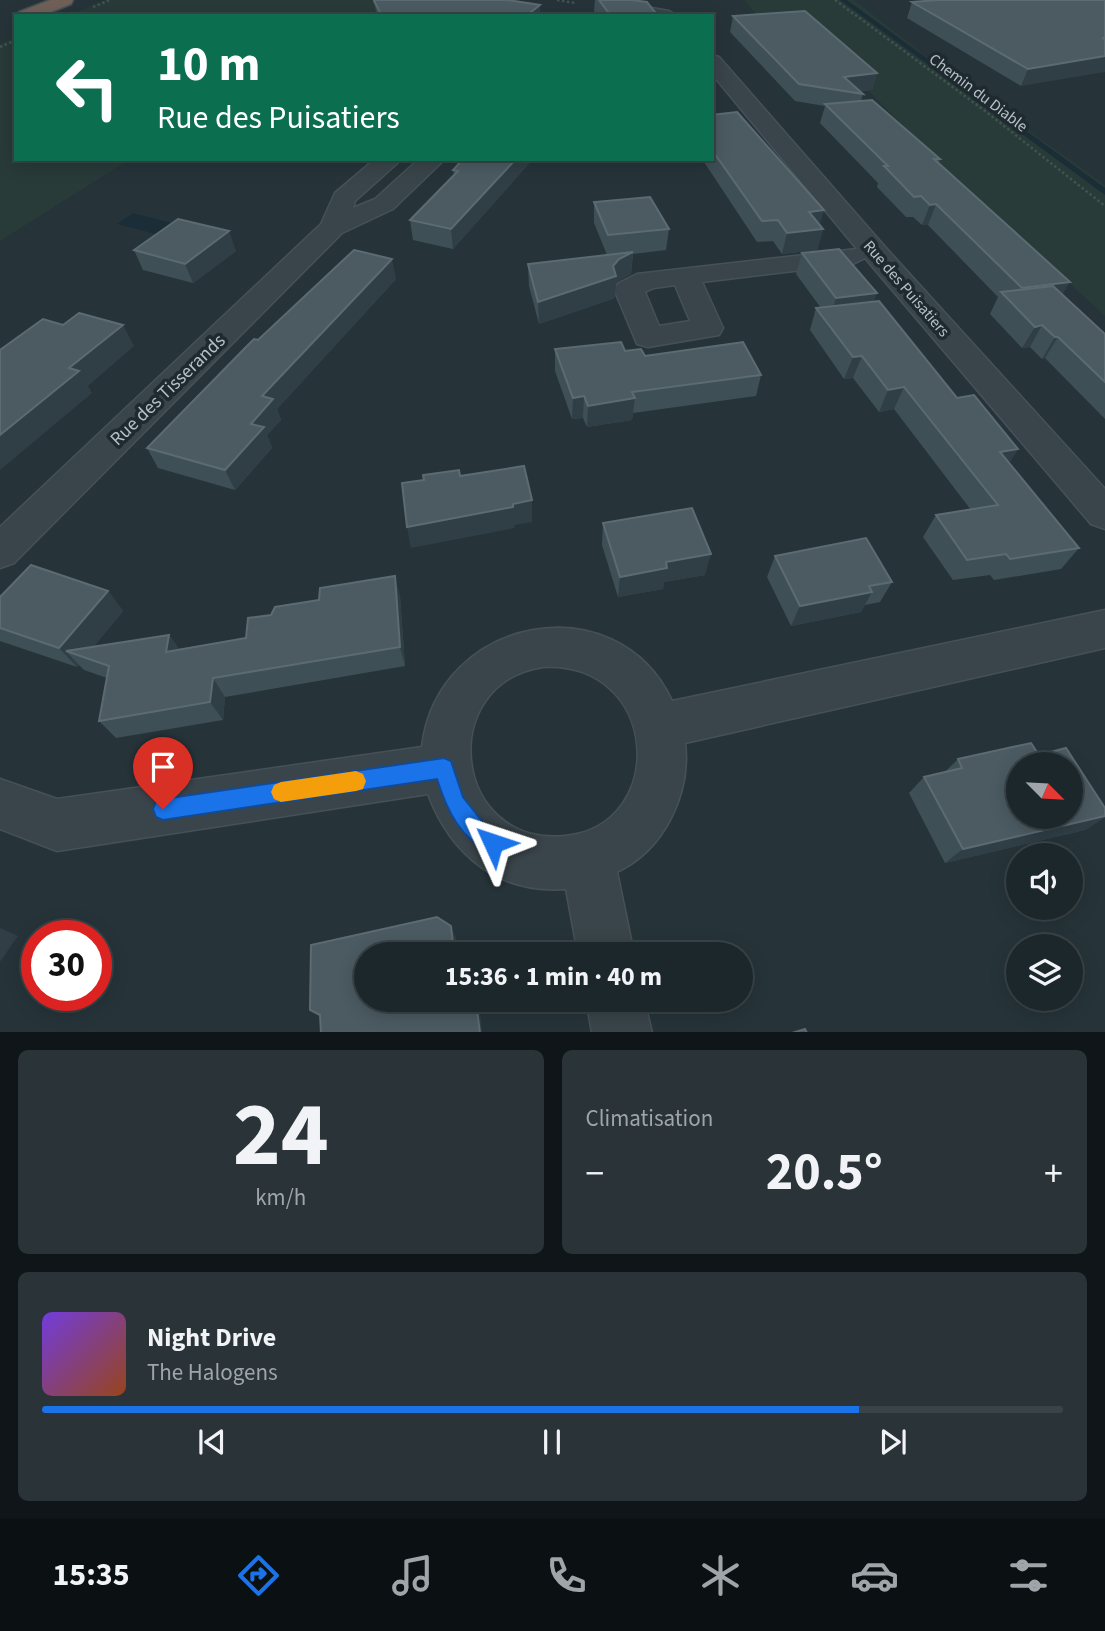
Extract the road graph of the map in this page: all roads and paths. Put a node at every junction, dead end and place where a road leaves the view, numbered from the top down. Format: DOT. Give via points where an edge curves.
graph roads {
  1 [pos="30,0"];
  2 [pos="65,0"];
  3 [pos="835,0"];
  4 [pos="597,6"];
  5 [pos="17,14"];
  6 [pos="21,14"];
  7 [pos="654,14"];
  8 [pos="714,63"];
  9 [pos="388,161"];
  10 [pos="431,161"];
  11 [pos="1105,206"];
  12 [pos="333,227"];
  13 [pos="876,254"];
  14 [pos="685,276"];
  15 [pos="1105,514"];
  16 [pos="0,552"];
  17 [pos="1105,629"];
  18 [pos="661,726"];
  19 [pos="444,768"];
  20 [pos="0,804"];
  21 [pos="587,858"];
  22 [pos="604,942"];
  23 [pos="618,1012"];
  24 [pos="622,1032"];
  1 -- 5 [label="highway"];
  2 -- 6 [label="highway"];
  3 -- 11 [label="path, Chemin du Diable"];
  4 -- 7 [label="street"];
  8 -- 13 [label="street, Rue des Puisatiers"];
  9 -- 12 [label="street, Rue des Tisserands" via="344,198"];
  10 -- 12 [label="street, Rue des Tisserands" via="384,204"];
  12 -- 16 [label="street, Rue des Tisserands"];
  13 -- 14 [label="street"];
  13 -- 15 [label="street, Rue des Puisatiers"];
  17 -- 18 [label="street"];
  18 -- 19 [label="street" via="648,696 625,673 597,656 566,649 534,650 504,660 477,678 457,704 445,735"];
  18 -- 21 [label="street" via="666,757 659,789 644,818 620,842"];
  19 -- 20 [label="street" via="57,825"];
  19 -- 21 [label="street" via="455,803 477,833 510,853 548,862"];
  21 -- 22 [label="street"];
  23 -- 24 [label="street"];
}
